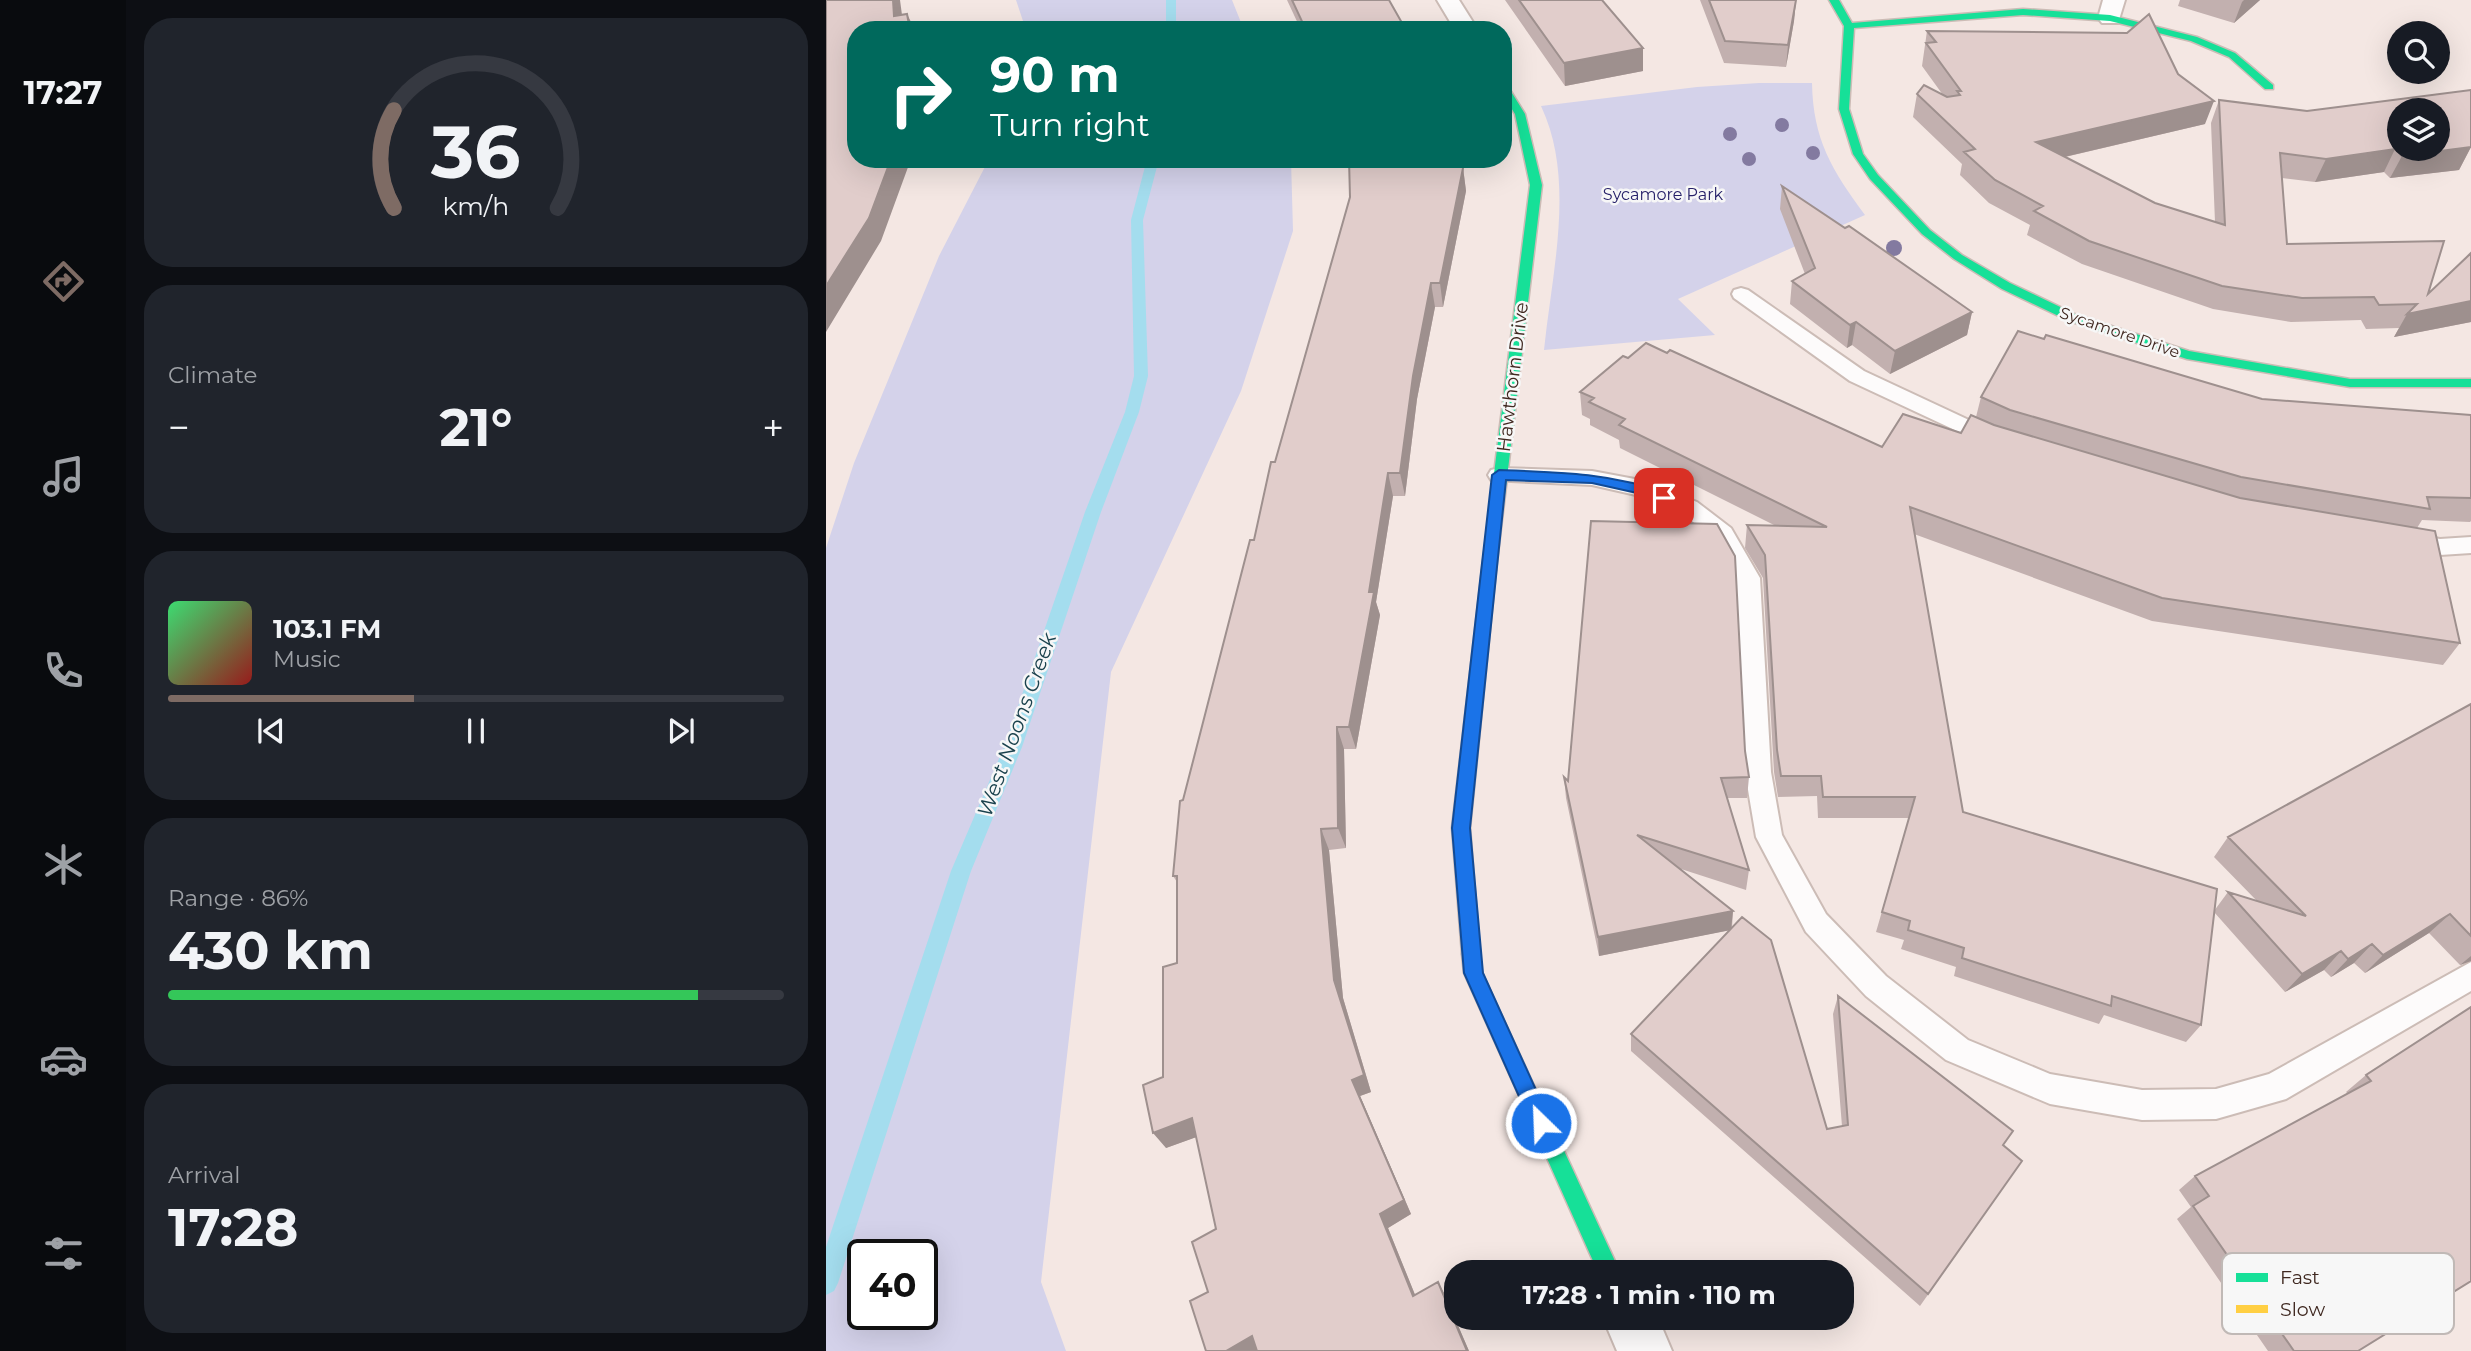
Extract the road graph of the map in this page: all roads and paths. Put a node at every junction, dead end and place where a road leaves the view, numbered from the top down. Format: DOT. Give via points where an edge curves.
graph roads {
  1 [pos="1448,0"];
  2 [pos="1833,0"];
  3 [pos="2112,9"];
  4 [pos="1461,21"];
  5 [pos="1849,26"];
  6 [pos="2269,87"];
  7 [pos="1512,101"];
  8 [pos="1741,294"];
  9 [pos="2471,383"];
  10 [pos="2008,445"];
  11 [pos="1499,475"];
  12 [pos="2387,538"];
  13 [pos="2471,545"];
  14 [pos="2471,976"];
  15 [pos="1604,1260"];
  16 [pos="1635,1330"];
  17 [pos="1645,1351"];
  1 -- 4 [label="street"];
  2 -- 5 [label="street"];
  3 -- 5 [label="street"];
  3 -- 6 [label="street" via="2232,55"];
  5 -- 9 [label="street, Sycamore Drive" via="1844,109 1858,154 1889,195 1926,232 2006,286 2073,318 2187,355 2350,383"];
  7 -- 11 [label="street, Hawthorn Drive" via="1520,114 1536,185"];
  8 -- 10 [label="lane" via="1857,376"];
  11 -- 14 [label="lane" via="1592,478 1640,488 1689,507 1723,534 1748,578 1758,772 1769,837 1816,923 1875,986 1957,1050 2050,1089 2142,1105 2216,1104 2275,1088"];
  11 -- 15 [label="street, Hawthorn Drive" via="1461,828 1474,973"];
  12 -- 13 [label="lane" via="2440,547"];
  16 -- 17 [label="street"];
}
